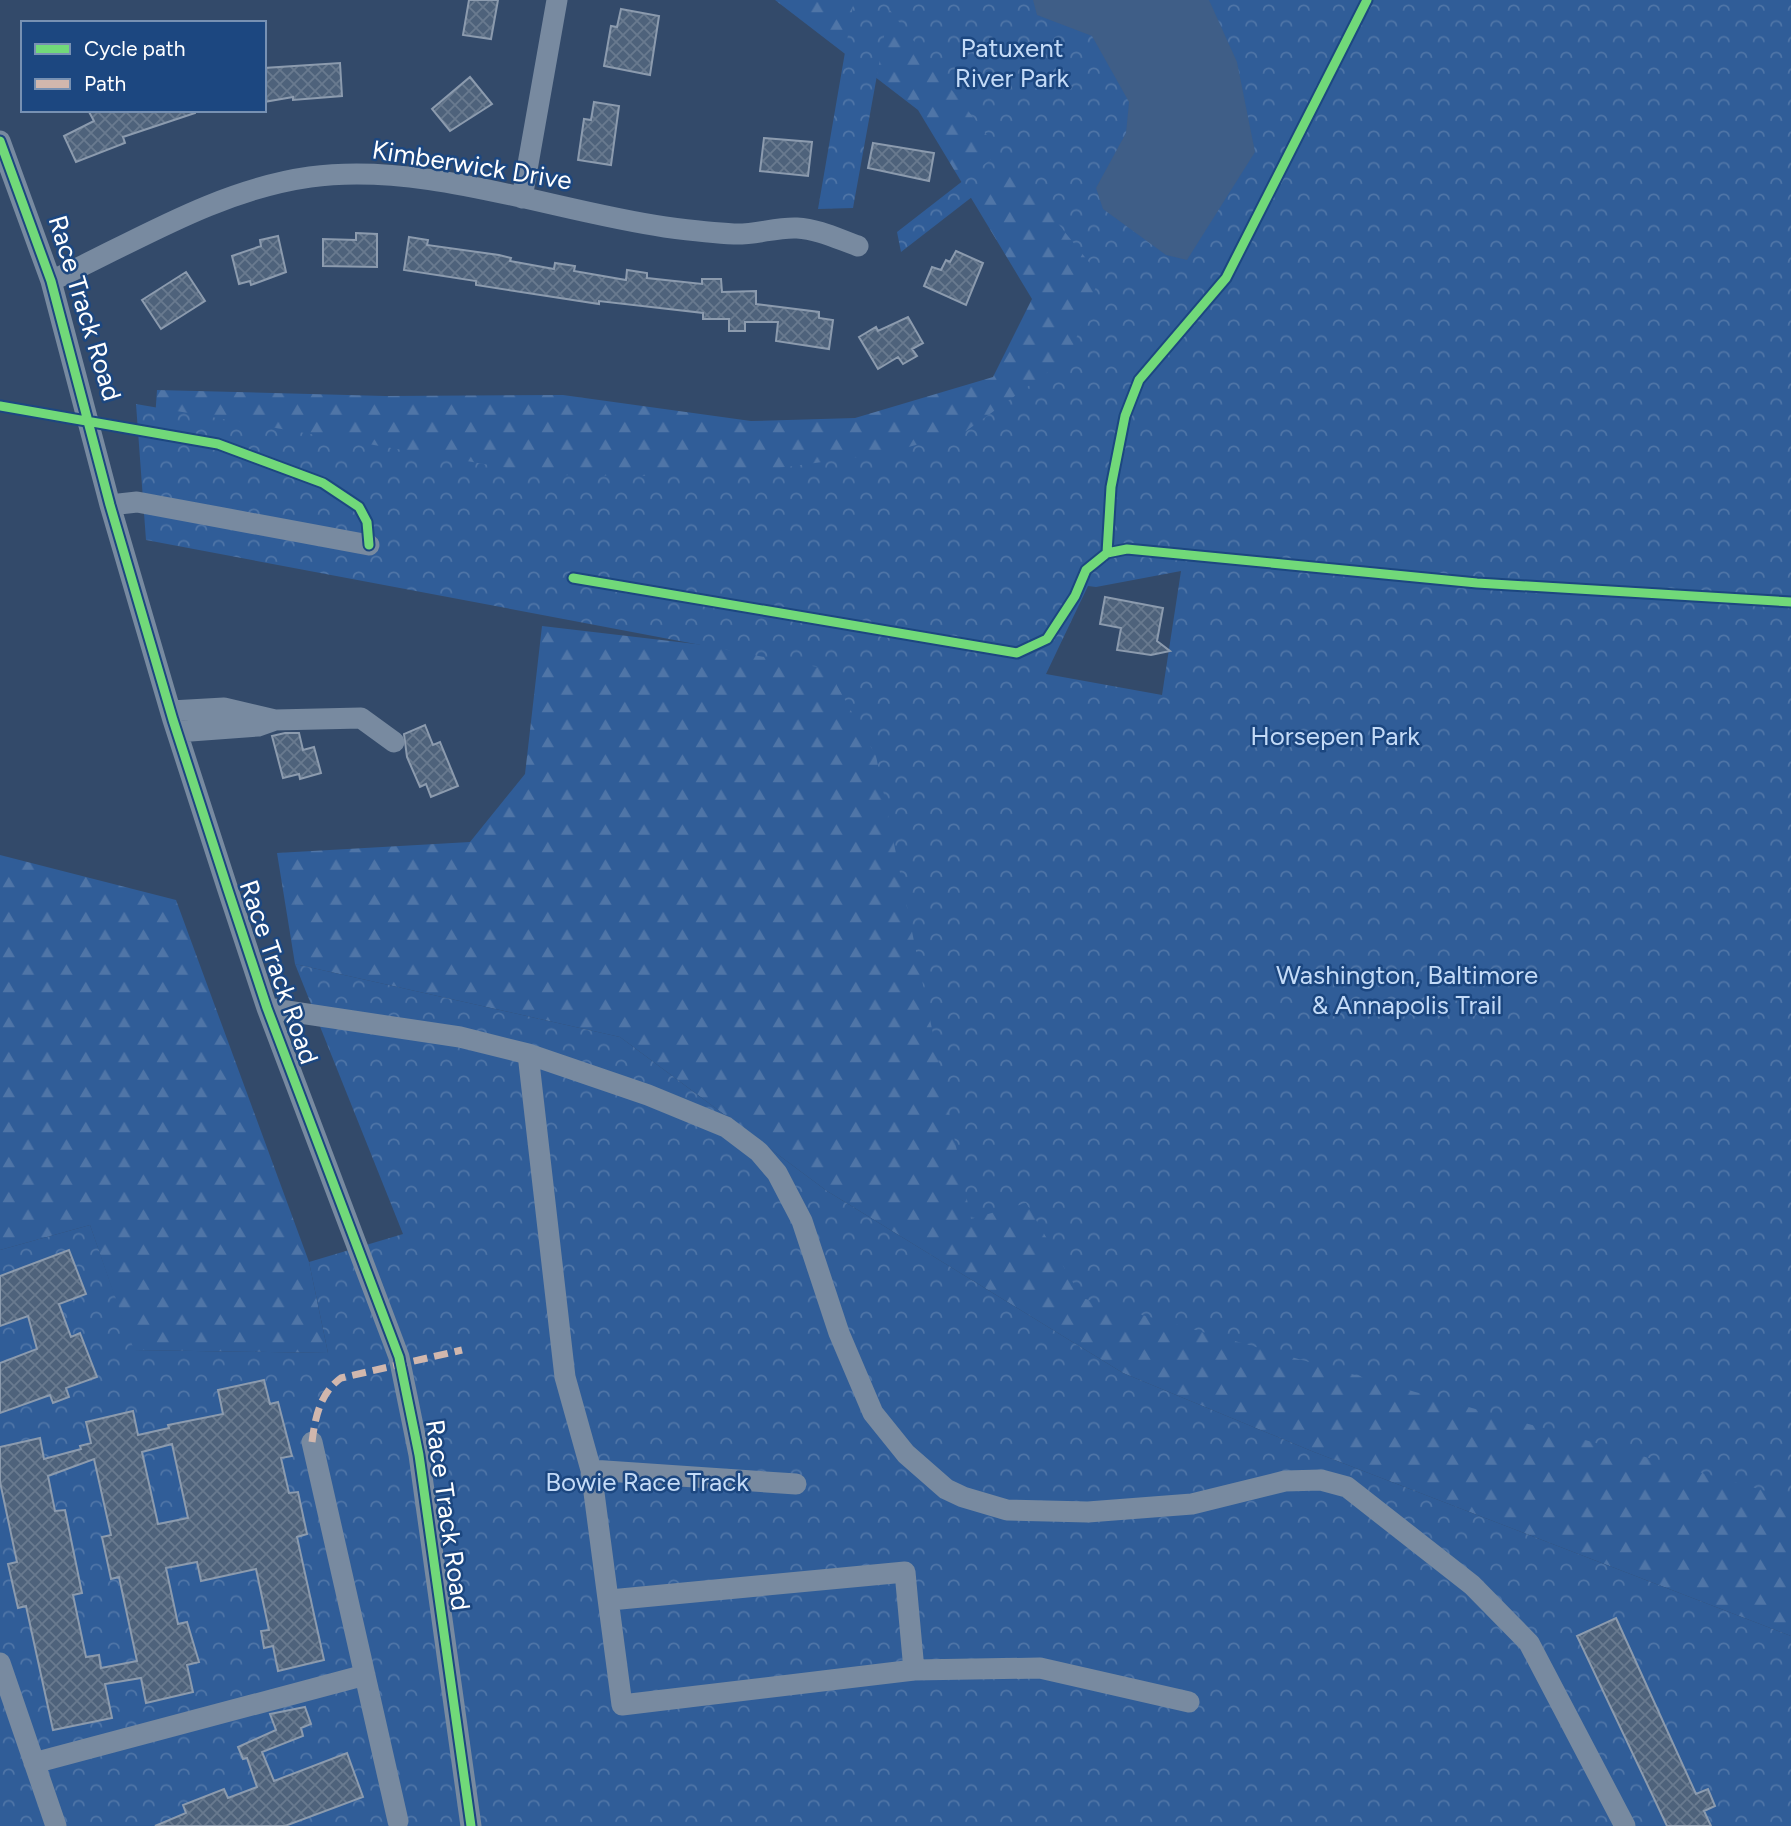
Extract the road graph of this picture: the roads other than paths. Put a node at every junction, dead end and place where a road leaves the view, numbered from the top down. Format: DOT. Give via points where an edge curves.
graph roads {
  1 [pos="557,0"];
  2 [pos="0,141"];
  3 [pos="522,198"];
  4 [pos="858,246"];
  5 [pos="51,281"];
  6 [pos="110,505"];
  7 [pos="369,545"];
  8 [pos="174,722"];
  9 [pos="394,742"];
  10 [pos="267,1008"];
  11 [pos="528,1054"];
  12 [pos="312,1442"];
  13 [pos="591,1470"];
  14 [pos="796,1484"];
  15 [pos="610,1600"];
  16 [pos="0,1663"];
  17 [pos="914,1670"];
  18 [pos="365,1675"];
  19 [pos="1189,1702"];
  20 [pos="34,1763"];
  21 [pos="398,1821"];
  22 [pos="56,1826"];
  23 [pos="471,1826"];
  24 [pos="1625,1826"];
  1 -- 3 [label="street"];
  2 -- 5 [label="street, Race Track Road"];
  3 -- 4 [label="street, Kimberwick Drive" via="603,217 736,234 797,228"];
  3 -- 5 [label="street, Kimberwick Drive" via="376,174 308,177 192,212"];
  5 -- 6 [label="street, Race Track Road"];
  6 -- 7 [label="street" via="137,502"];
  6 -- 8 [label="street, Race Track Road"];
  8 -- 9 [label="street" via="258,726 275,720 361,718"];
  8 -- 10 [label="street, Race Track Road"];
  10 -- 11 [label="street" via="460,1037"];
  10 -- 23 [label="street, Race Track Road" via="408,1393"];
  11 -- 13 [label="street" via="565,1377"];
  11 -- 24 [label="street" via="706,1118 759,1152 777,1173 802,1221 839,1333 873,1413 906,1454 946,1489 1007,1510 1057,1512 1192,1504 1285,1481 1321,1480 1347,1487 1472,1585 1529,1643"];
  12 -- 18 [label="street"];
  13 -- 14 [label="street"];
  13 -- 15 [label="street"];
  15 -- 17 [label="street" via="905,1572"];
  15 -- 17 [label="street" via="622,1705"];
  16 -- 20 [label="street"];
  17 -- 19 [label="street" via="1040,1668"];
  18 -- 20 [label="street"];
  18 -- 21 [label="street"];
  20 -- 22 [label="street"];
}
